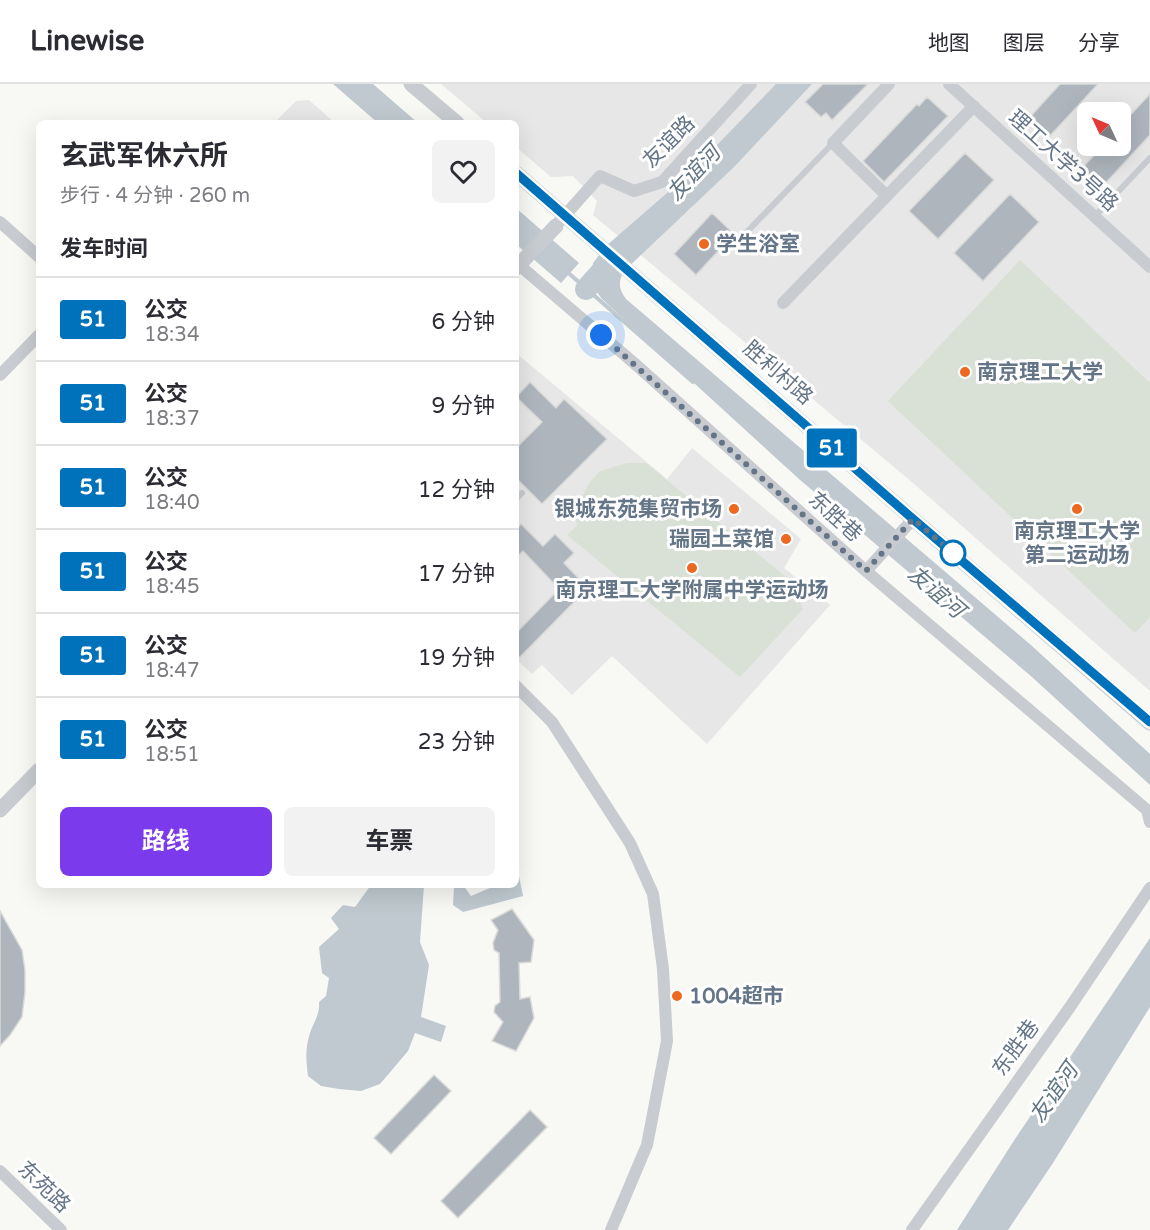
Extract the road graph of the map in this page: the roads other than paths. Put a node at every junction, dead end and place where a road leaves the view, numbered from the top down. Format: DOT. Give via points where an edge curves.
graph roads {
  1 [pos="411,84"];
  2 [pos="751,84"];
  3 [pos="889,84"];
  4 [pos="949,84"];
  5 [pos="974,106"];
  6 [pos="453,120"];
  7 [pos="833,143"];
  8 [pos="1150,158"];
  9 [pos="519,176"];
  10 [pos="887,196"];
  11 [pos="1094,216"];
  12 [pos="560,220"];
  13 [pos="0,222"];
  14 [pos="742,237"];
  15 [pos="36,254"];
  16 [pos="519,266"];
  17 [pos="1150,267"];
  18 [pos="519,268"];
  19 [pos="783,303"];
  20 [pos="36,338"];
  21 [pos="0,375"];
  22 [pos="522,493"];
  23 [pos="519,496"];
  24 [pos="913,519"];
  25 [pos="870,567"];
  26 [pos="519,689"];
  27 [pos="1150,723"];
  28 [pos="36,773"];
  29 [pos="0,810"];
  30 [pos="1150,822"];
  31 [pos="1150,888"];
  32 [pos="0,1171"];
  33 [pos="61,1230"];
  34 [pos="611,1230"];
  35 [pos="912,1230"];
  1 -- 6 [label="street"];
  2 -- 12 [label="street, 友谊路" via="662,182 634,191 600,176"];
  3 -- 7 [label="street"];
  4 -- 5 [label="street, 理工大学3号路"];
  5 -- 10 [label="street"];
  5 -- 11 [label="street, 理工大学3号路"];
  7 -- 10 [label="street"];
  7 -- 14 [label="lane"];
  8 -- 11 [label="lane"];
  9 -- 12 [label="street, 胜利村路"];
  10 -- 19 [label="street"];
  11 -- 17 [label="street, 理工大学3号路"];
  12 -- 16 [label="street"];
  12 -- 24 [label="street, 胜利村路" via="580,227"];
  13 -- 15 [label="street"];
  18 -- 25 [label="street, 东胜巷"];
  20 -- 21 [label="street"];
  22 -- 23 [label="lane"];
  24 -- 25 [label="street"];
  24 -- 27 [label="street, 胜利村路"];
  25 -- 30 [label="street, 东胜巷" via="1147,810"];
  26 -- 34 [label="street" via="552,722 630,843 653,894 667,1041 647,1145"];
  28 -- 29 [label="street"];
  31 -- 35 [label="street, 东胜巷"];
  32 -- 33 [label="street, 东苑路"];
}
